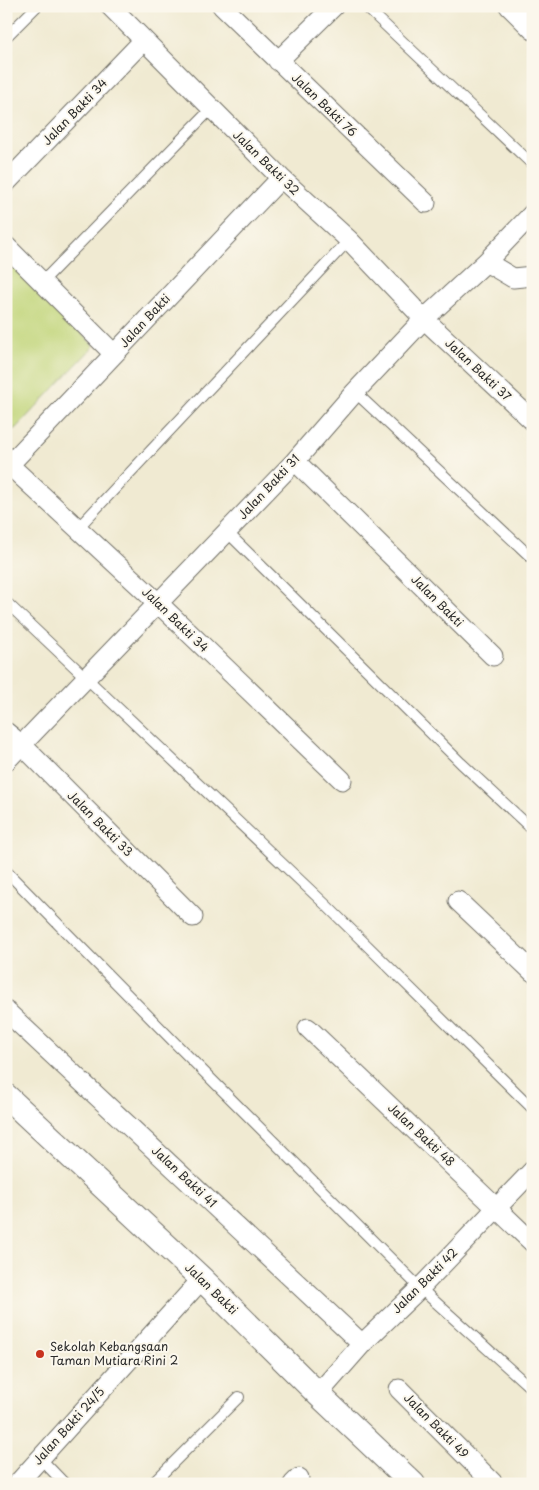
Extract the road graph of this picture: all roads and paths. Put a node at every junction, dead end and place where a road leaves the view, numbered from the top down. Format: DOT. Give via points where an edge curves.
graph roads {
  1 [pos="37,6"];
  2 [pos="110,6"];
  3 [pos="222,6"];
  4 [pos="334,6"];
  5 [pos="364,6"];
  6 [pos="509,6"];
  7 [pos="533,30"];
  8 [pos="6,38"];
  9 [pos="144,40"];
  10 [pos="278,61"];
  11 [pos="211,109"];
  12 [pos="533,165"];
  13 [pos="280,178"];
  14 [pos="6,183"];
  15 [pos="426,203"];
  16 [pos="533,213"];
  17 [pos="349,240"];
  18 [pos="6,246"];
  19 [pos="486,262"];
  20 [pos="533,276"];
  21 [pos="42,282"];
  22 [pos="424,319"];
  23 [pos="114,354"];
  24 [pos="356,392"];
  25 [pos="533,421"];
  26 [pos="295,461"];
  27 [pos="8,463"];
  28 [pos="77,529"];
  29 [pos="226,532"];
  30 [pos="533,559"];
  31 [pos="6,602"];
  32 [pos="158,603"];
  33 [pos="493,656"];
  34 [pos="86,678"];
  35 [pos="6,732"];
  36 [pos="22,746"];
  37 [pos="6,762"];
  38 [pos="342,780"];
  39 [pos="533,830"];
  40 [pos="6,871"];
  41 [pos="458,901"];
  42 [pos="193,917"];
  43 [pos="533,972"];
  44 [pos="6,1011"];
  45 [pos="308,1028"];
  46 [pos="6,1096"];
  47 [pos="533,1109"];
  48 [pos="533,1170"];
  49 [pos="497,1207"];
  50 [pos="533,1243"];
  51 [pos="202,1280"];
  52 [pos="420,1288"];
  53 [pos="362,1344"];
  54 [pos="399,1389"];
  55 [pos="533,1390"];
  56 [pos="318,1394"];
  57 [pos="239,1396"];
  58 [pos="40,1458"];
  59 [pos="17,1484"];
  60 [pos="66,1484"];
  61 [pos="152,1484"];
  62 [pos="413,1484"];
  63 [pos="494,1484"];
  1 -- 8 [label="lane"];
  2 -- 9 [label="street, Jalan Bakti 32"];
  3 -- 10 [label="street, Jalan Bakti 76"];
  4 -- 10 [label="street"];
  5 -- 12 [label="lane"];
  6 -- 7 [label="street"];
  9 -- 11 [label="street, Jalan Bakti 32"];
  9 -- 14 [label="street, Jalan Bakti 34"];
  10 -- 15 [label="street, Jalan Bakti 76"];
  11 -- 13 [label="street, Jalan Bakti 32"];
  11 -- 21 [label="lane"];
  13 -- 17 [label="street, Jalan Bakti 32"];
  13 -- 23 [label="street, Jalan Bakti"];
  16 -- 19 [label="street, Jalan Bakti 31"];
  17 -- 22 [label="street, Jalan Bakti 32"];
  17 -- 28 [label="lane"];
  18 -- 21 [label="street"];
  19 -- 20 [label="street" via="513,278"];
  19 -- 22 [label="street, Jalan Bakti 31"];
  21 -- 23 [label="street"];
  22 -- 24 [label="street, Jalan Bakti 31"];
  22 -- 25 [label="street, Jalan Bakti 37"];
  23 -- 27 [label="street, Jalan Bakti"];
  24 -- 26 [label="street, Jalan Bakti 31"];
  24 -- 30 [label="lane"];
  26 -- 29 [label="street, Jalan Bakti 31"];
  26 -- 33 [label="street, Jalan Bakti"];
  27 -- 28 [label="street, Jalan Bakti 34"];
  28 -- 32 [label="street, Jalan Bakti 34"];
  29 -- 32 [label="street, Jalan Bakti 31"];
  29 -- 39 [label="lane"];
  31 -- 34 [label="lane"];
  32 -- 34 [label="street, Jalan Bakti 31"];
  32 -- 38 [label="street, Jalan Bakti 34"];
  34 -- 36 [label="street, Jalan Bakti 31"];
  34 -- 47 [label="lane" via="327,906"];
  35 -- 36 [label="street, Jalan Bakti 33"];
  36 -- 37 [label="street, Jalan Bakti 31"];
  36 -- 42 [label="street, Jalan Bakti 33"];
  40 -- 52 [label="lane"];
  41 -- 43 [label="street"];
  44 -- 53 [label="street, Jalan Bakti 41"];
  45 -- 49 [label="street, Jalan Bakti 48"];
  46 -- 51 [label="street, Jalan Bakti"];
  48 -- 49 [label="street, Jalan Bakti 42"];
  49 -- 50 [label="street, Jalan Bakti 48"];
  49 -- 52 [label="street, Jalan Bakti 42"];
  51 -- 56 [label="street, Jalan Bakti"];
  51 -- 58 [label="street, Jalan Bakti 24/5"];
  52 -- 53 [label="street, Jalan Bakti 42"];
  52 -- 55 [label="lane"];
  53 -- 56 [label="street, Jalan Bakti 42"];
  54 -- 63 [label="street, Jalan Bakti 49"];
  56 -- 62 [label="street, Jalan Bakti"];
  57 -- 61 [label="lane"];
  58 -- 59 [label="street, Jalan Bakti 24/5"];
  58 -- 60 [label="lane"];
}
